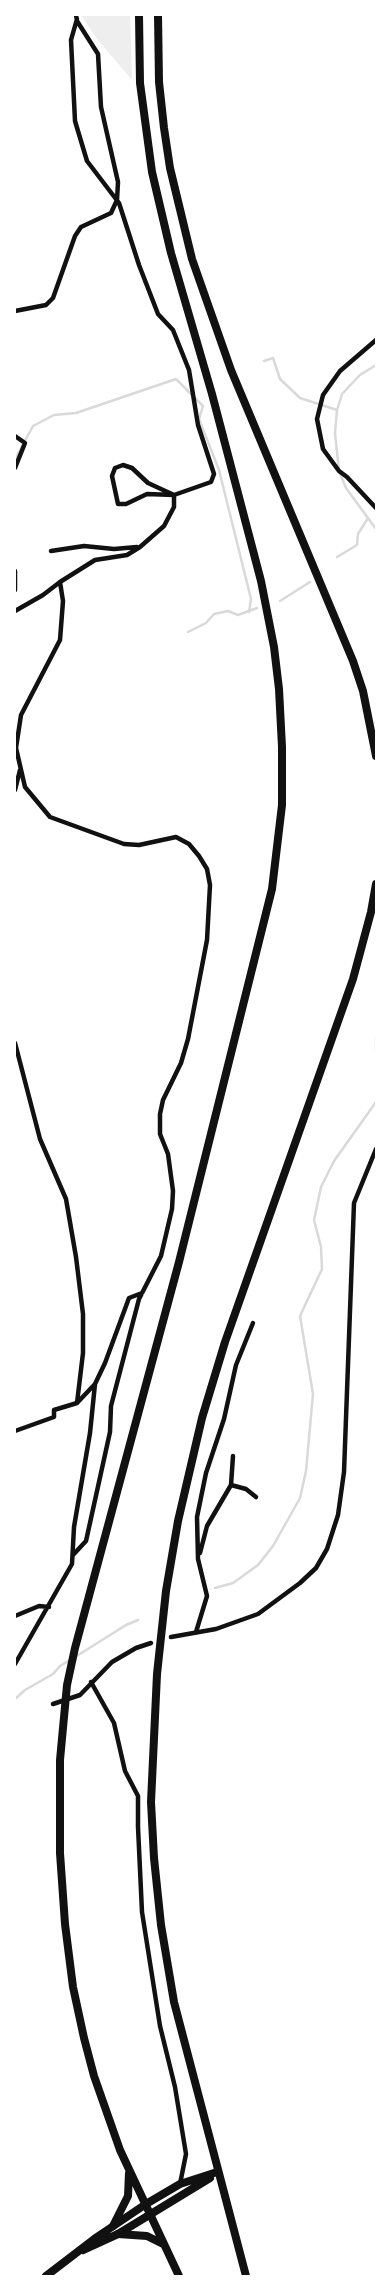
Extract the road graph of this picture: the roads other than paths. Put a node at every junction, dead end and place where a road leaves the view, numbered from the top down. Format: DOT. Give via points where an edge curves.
graph roads {
  1 [pos="139,15"];
  2 [pos="158,15"];
  3 [pos="77,17"];
  4 [pos="117,200"];
  5 [pos="15,311"];
  6 [pos="376,340"];
  7 [pos="15,436"];
  8 [pos="15,468"];
  9 [pos="174,495"];
  10 [pos="376,508"];
  11 [pos="140,547"];
  12 [pos="51,551"];
  13 [pos="15,571"];
  14 [pos="60,582"];
  15 [pos="15,590"];
  16 [pos="15,611"];
  17 [pos="376,756"];
  18 [pos="20,769"];
  19 [pos="15,790"];
  20 [pos="376,884"];
  21 [pos="15,1043"];
  22 [pos="376,1149"];
  23 [pos="142,1293"];
  24 [pos="254,1323"];
  25 [pos="95,1384"];
  26 [pos="77,1403"];
  27 [pos="15,1431"];
  28 [pos="233,1456"];
  29 [pos="231,1485"];
  30 [pos="256,1497"];
  31 [pos="72,1555"];
  32 [pos="198,1559"];
  33 [pos="49,1607"];
  34 [pos="15,1616"];
  35 [pos="196,1632"];
  36 [pos="171,1637"];
  37 [pos="151,1644"];
  38 [pos="15,1664"];
  39 [pos="91,1682"];
  40 [pos="53,1704"];
  41 [pos="129,2169"];
  42 [pos="218,2172"];
  43 [pos="180,2184"];
  44 [pos="146,2204"];
  45 [pos="150,2214"];
  46 [pos="113,2226"];
  47 [pos="118,2234"];
  48 [pos="165,2245"];
  49 [pos="77,2252"];
  50 [pos="46,2276"];
  51 [pos="179,2276"];
  52 [pos="246,2276"];
  1 -- 41 [label="main road" via="140,83 152,172 171,253 240,497 269,618 279,689 282,805 272,889 146,1386 82,1619 63,1718 60,1853 73,1987 94,2076"];
  2 -- 17 [label="main road" via="159,82 164,128 192,259 231,370 353,661"];
  3 -- 4 [label="street" via="98,54 101,107 118,182"];
  3 -- 4 [label="street" via="71,40 75,121 87,161"];
  4 -- 5 [label="street" via="111,214 81,227 75,236 53,298 46,305"];
  4 -- 9 [label="street" via="158,314 173,330 189,370 198,425 214,474 211,482"];
  6 -- 10 [label="street" via="340,371 323,395 317,419 323,448 339,471"];
  7 -- 8 [label="street" via="25,443"];
  9 -- 9 [label="street" via="148,483 132,468 124,465 115,468 112,476 118,504 126,504 147,494"];
  9 -- 11 [label="street" via="174,506 164,526"];
  11 -- 12 [label="street" via="84,546"];
  11 -- 14 [label="street" via="127,555 95,560"];
  13 -- 15 [label="street"];
  14 -- 16 [label="street" via="44,596"];
  14 -- 18 [label="street" via="63,600 60,640 21,715 16,748"];
  18 -- 19 [label="street"];
  18 -- 23 [label="street" via="31,796 50,817 124,844 139,845 176,837 189,844 207,869 210,886 208,940 188,1039 160,1114 160,1134 168,1154 173,1191 172,1209 162,1256"];
  20 -- 42 [label="main road" via="352,979 225,1342 202,1418 178,1521 165,1600 152,1761 154,1858 174,2002"];
  21 -- 26 [label="street" via="40,1139 57,1173 68,1208 82,1314 83,1353"];
  22 -- 35 [label="street" via="354,1203 344,1472 338,1515 327,1549 316,1568 258,1614 216,1629"];
  23 -- 25 [label="street" via="129,1298"];
  23 -- 31 [label="street" via="111,1406 110,1432 86,1541"];
  24 -- 32 [label="street" via="236,1366 224,1419 206,1473 197,1517"];
  25 -- 26 [label="street"];
  25 -- 31 [label="street"];
  26 -- 27 [label="street" via="54,1410 54,1417"];
  28 -- 29 [label="street"];
  29 -- 30 [label="street" via="246,1489"];
  29 -- 32 [label="street" via="207,1526"];
  31 -- 33 [label="street" via="72,1564"];
  32 -- 35 [label="street" via="207,1596"];
  33 -- 34 [label="street" via="39,1606"];
  33 -- 38 [label="street"];
  35 -- 36 [label="street"];
  37 -- 39 [label="street" via="136,1648 112,1662"];
  39 -- 40 [label="street" via="80,1696"];
  39 -- 43 [label="street" via="114,1723 125,1771 138,1796 142,1912 160,2026 175,2087 186,2154"];
  41 -- 44 [label="main road"];
  41 -- 46 [label="main road" via="128,2196"];
  42 -- 43 [label="main road"];
  42 -- 45 [label="main road"];
  42 -- 52 [label="main road"];
  43 -- 44 [label="main road"];
  44 -- 45 [label="main road"];
  44 -- 46 [label="main road"];
  45 -- 47 [label="main road"];
  45 -- 48 [label="main road"];
  46 -- 49 [label="main road"];
  47 -- 48 [label="main road" via="147,2236"];
  47 -- 49 [label="main road"];
  48 -- 51 [label="main road"];
  49 -- 50 [label="main road"];
}
